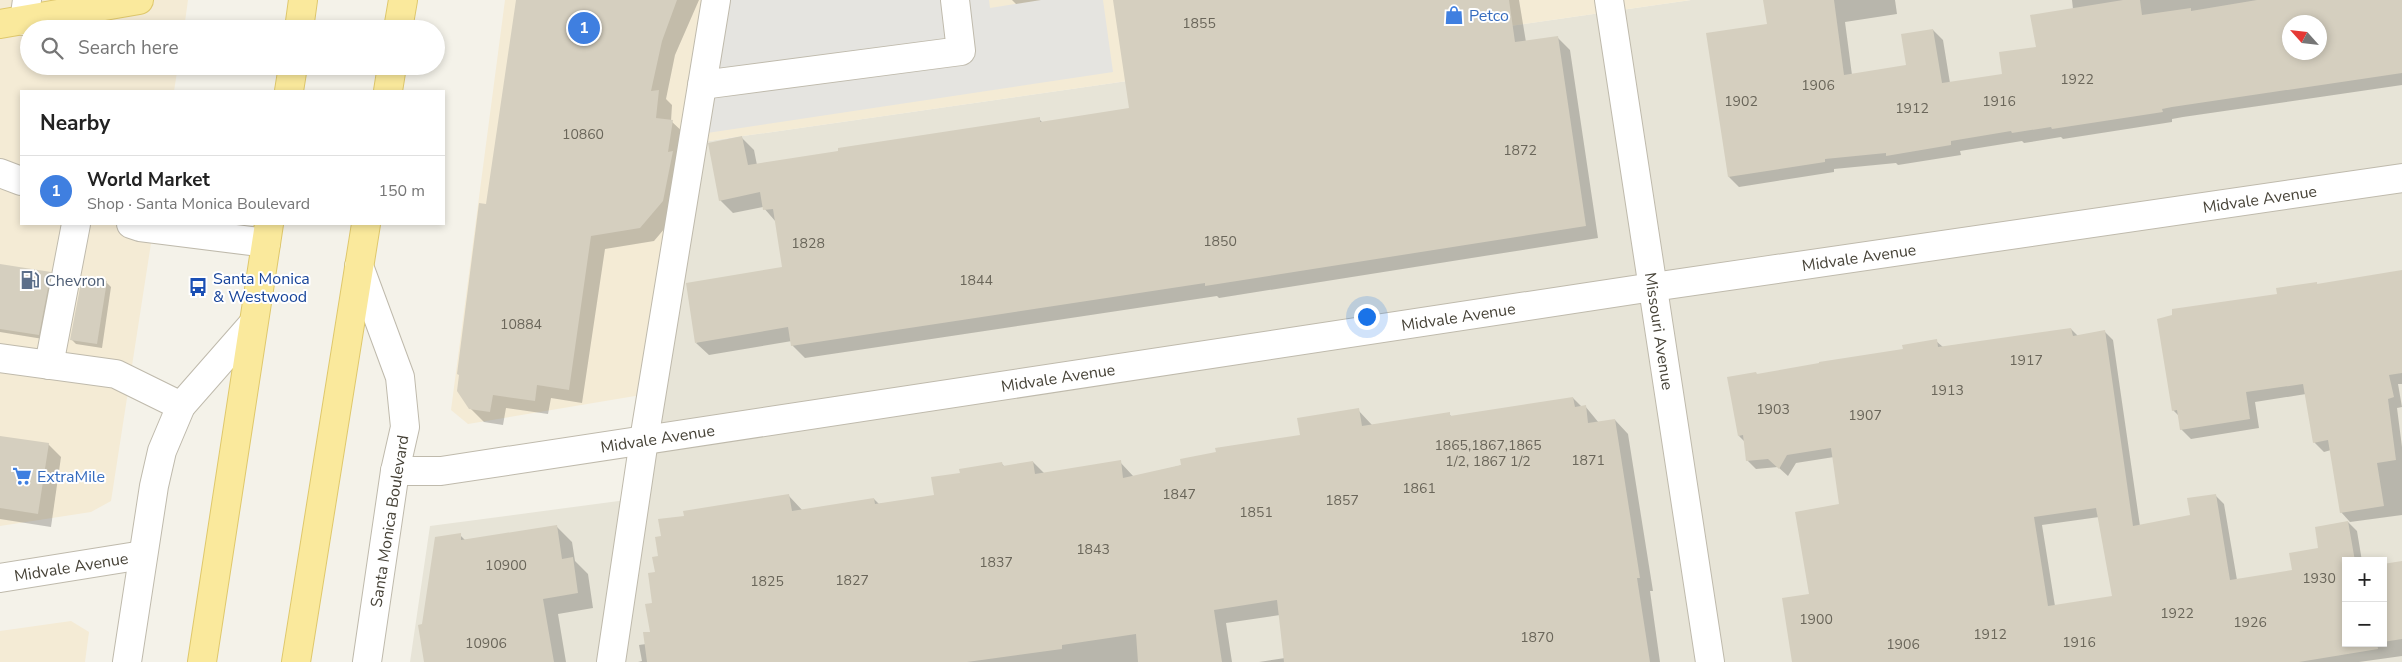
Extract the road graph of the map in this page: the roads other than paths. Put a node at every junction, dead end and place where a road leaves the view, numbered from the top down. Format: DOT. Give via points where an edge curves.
graph roads {
  1 [pos="139,0"];
  2 [pos="303,0"];
  3 [pos="403,0"];
  4 [pos="716,0"];
  5 [pos="955,0"];
  6 [pos="1609,0"];
  7 [pos="17,15"];
  8 [pos="300,20"];
  9 [pos="400,20"];
  10 [pos="292,75"];
  11 [pos="391,75"];
  12 [pos="702,85"];
  13 [pos="290,90"];
  14 [pos="388,90"];
  15 [pos="0,173"];
  16 [pos="2402,178"];
  17 [pos="20,181"];
  18 [pos="76,225"];
  19 [pos="134,225"];
  20 [pos="366,225"];
  21 [pos="268,233"];
  22 [pos="359,266"];
  23 [pos="1654,287"];
  24 [pos="252,325"];
  25 [pos="0,358"];
  26 [pos="49,365"];
  27 [pos="182,406"];
  28 [pos="644,440"];
  29 [pos="395,471"];
  30 [pos="143,555"];
  31 [pos="0,578"];
  32 [pos="127,662"];
  33 [pos="202,662"];
  34 [pos="296,662"];
  35 [pos="367,662"];
  36 [pos="611,662"];
  37 [pos="1710,662"];
  1 -- 7 [label="main road"];
  2 -- 8 [label="main road"];
  3 -- 9 [label="main road"];
  4 -- 12 [label="street"];
  5 -- 12 [label="street" via="961,51"];
  6 -- 23 [label="street, Missouri Avenue"];
  10 -- 13 [label="main road"];
  11 -- 14 [label="main road"];
  12 -- 28 [label="street"];
  15 -- 17 [label="street"];
  16 -- 23 [label="street, Midvale Avenue"];
  18 -- 26 [label="street"];
  19 -- 21 [label="street"];
  20 -- 22 [label="main road, Santa Monica Boulevard"];
  21 -- 24 [label="main road"];
  22 -- 29 [label="street, Santa Monica Boulevard" via="400,377 405,426"];
  22 -- 34 [label="main road, Santa Monica Boulevard"];
  23 -- 28 [label="street, Midvale Avenue"];
  23 -- 37 [label="street, Missouri Avenue"];
  24 -- 27 [label="street"];
  24 -- 33 [label="main road"];
  25 -- 26 [label="street"];
  26 -- 27 [label="street" via="116,374"];
  27 -- 30 [label="street" via="162,451"];
  28 -- 29 [label="street, Midvale Avenue" via="440,471"];
  28 -- 36 [label="street"];
  29 -- 35 [label="street, Santa Monica Boulevard"];
  30 -- 31 [label="street, Midvale Avenue"];
  30 -- 32 [label="street"];
}
